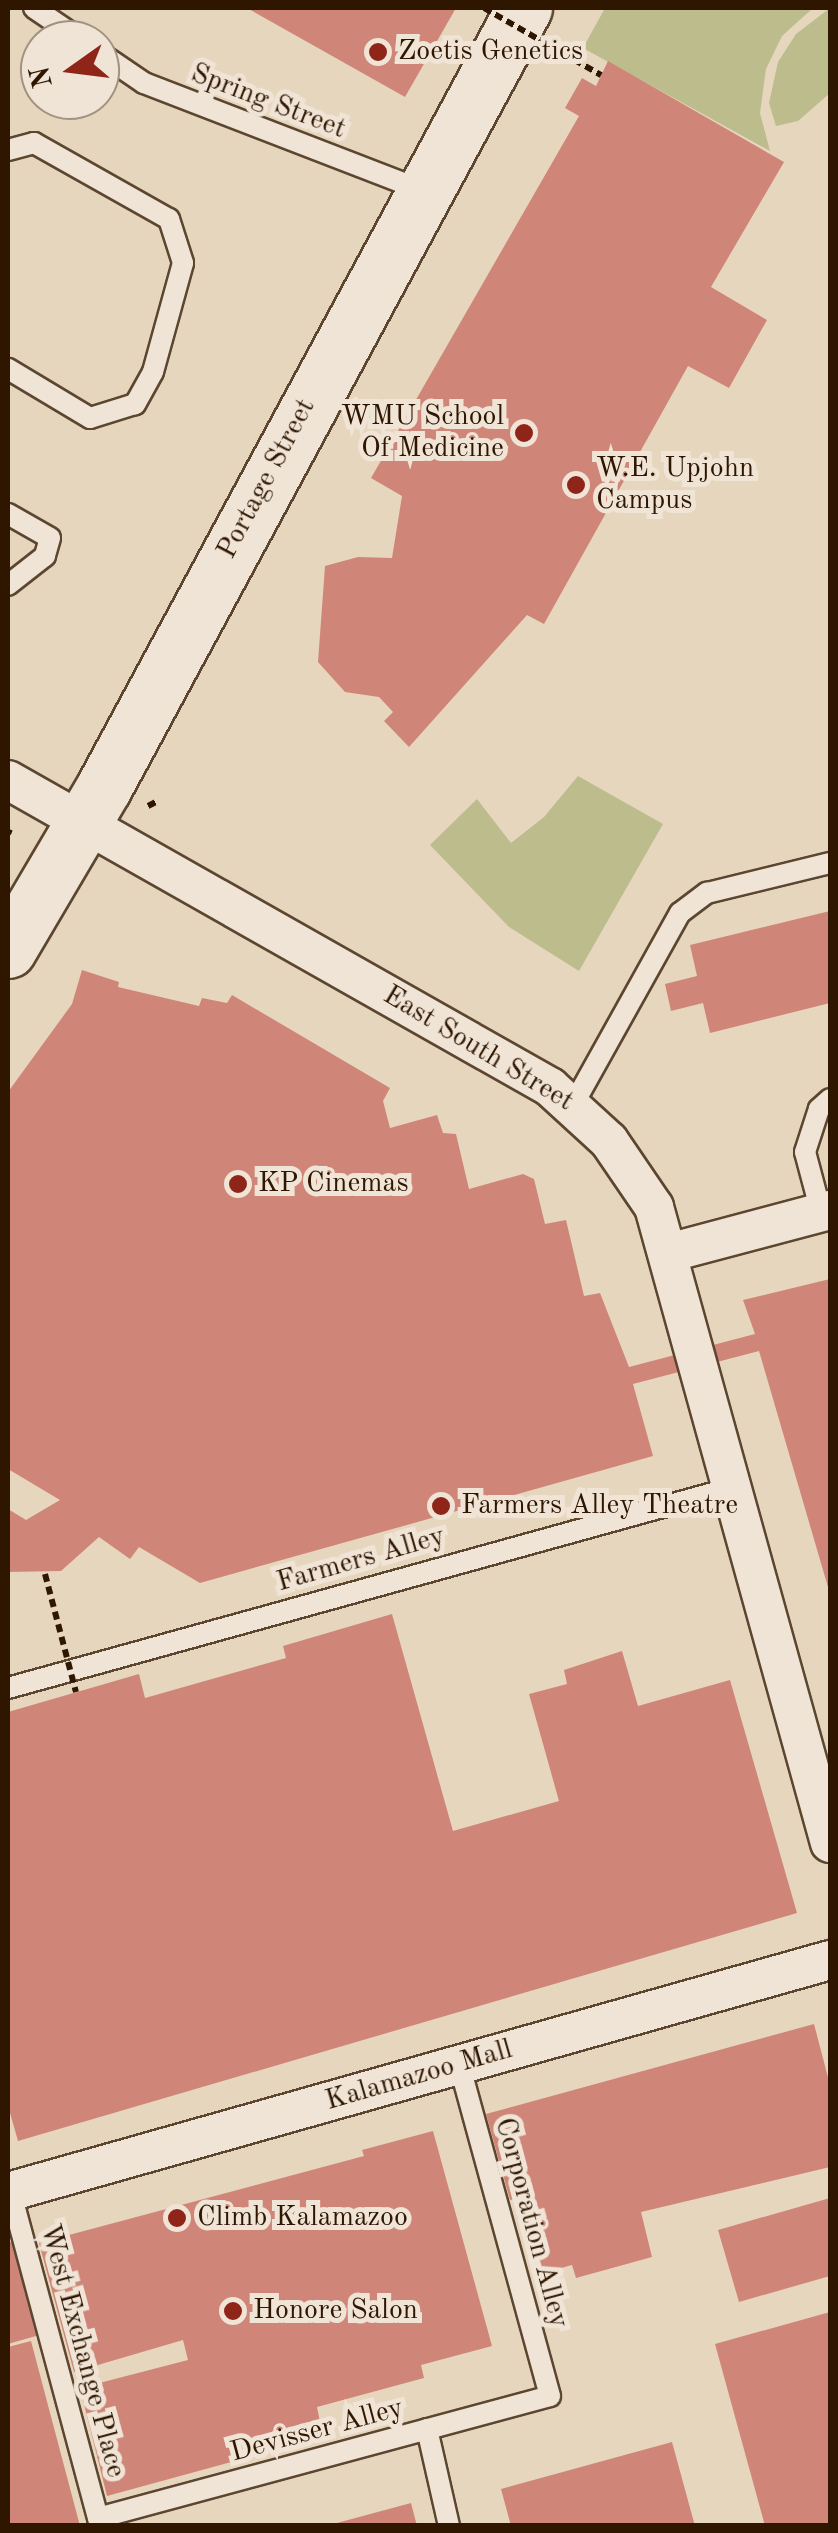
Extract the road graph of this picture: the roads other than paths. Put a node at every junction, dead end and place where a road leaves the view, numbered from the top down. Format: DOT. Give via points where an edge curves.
graph roads {
  1 [pos="524,8"];
  2 [pos="120,67"];
  3 [pos="8,150"];
  4 [pos="422,190"];
  5 [pos="8,369"];
  6 [pos="8,514"];
  7 [pos="8,585"];
  8 [pos="8,780"];
  9 [pos="86,820"];
  10 [pos="830,864"];
  11 [pos="8,950"];
  12 [pos="830,1098"];
  13 [pos="572,1106"];
  14 [pos="826,1211"];
  15 [pos="668,1254"];
  16 [pos="731,1488"];
  17 [pos="8,1688"];
  18 [pos="830,1843"];
  19 [pos="830,1960"];
  20 [pos="459,2064"];
  21 [pos="9,2187"];
  22 [pos="550,2396"];
  23 [pos="427,2430"];
  24 [pos="99,2522"];
  25 [pos="449,2526"];
  1 -- 4 [label="street, Portage Street"];
  2 -- 4 [label="lane, Spring Street" via="144,84"];
  3 -- 5 [label="lane" via="34,144 169,219 183,264 154,372 136,404 90,418"];
  4 -- 9 [label="street, Portage Street"];
  6 -- 7 [label="lane" via="50,538 46,556"];
  8 -- 9 [label="street, East South Street"];
  9 -- 11 [label="street, Portage Street"];
  9 -- 13 [label="street, East South Street"];
  10 -- 13 [label="lane" via="707,893 680,913"];
  12 -- 14 [label="lane" via="819,1109 805,1152"];
  13 -- 15 [label="street, East South Street" via="634,1174 654,1207"];
  14 -- 15 [label="street"];
  15 -- 16 [label="street, East South Street"];
  16 -- 17 [label="lane, Farmers Alley"];
  16 -- 18 [label="street, East South Street"];
  19 -- 20 [label="street, Kalamazoo Mall"];
  20 -- 21 [label="street, Kalamazoo Mall"];
  20 -- 22 [label="lane, Corporation Alley"];
  21 -- 24 [label="lane, West Exchange Place"];
  22 -- 23 [label="lane, Devisser Alley"];
  23 -- 24 [label="lane, Devisser Alley"];
  23 -- 25 [label="lane"];
}
